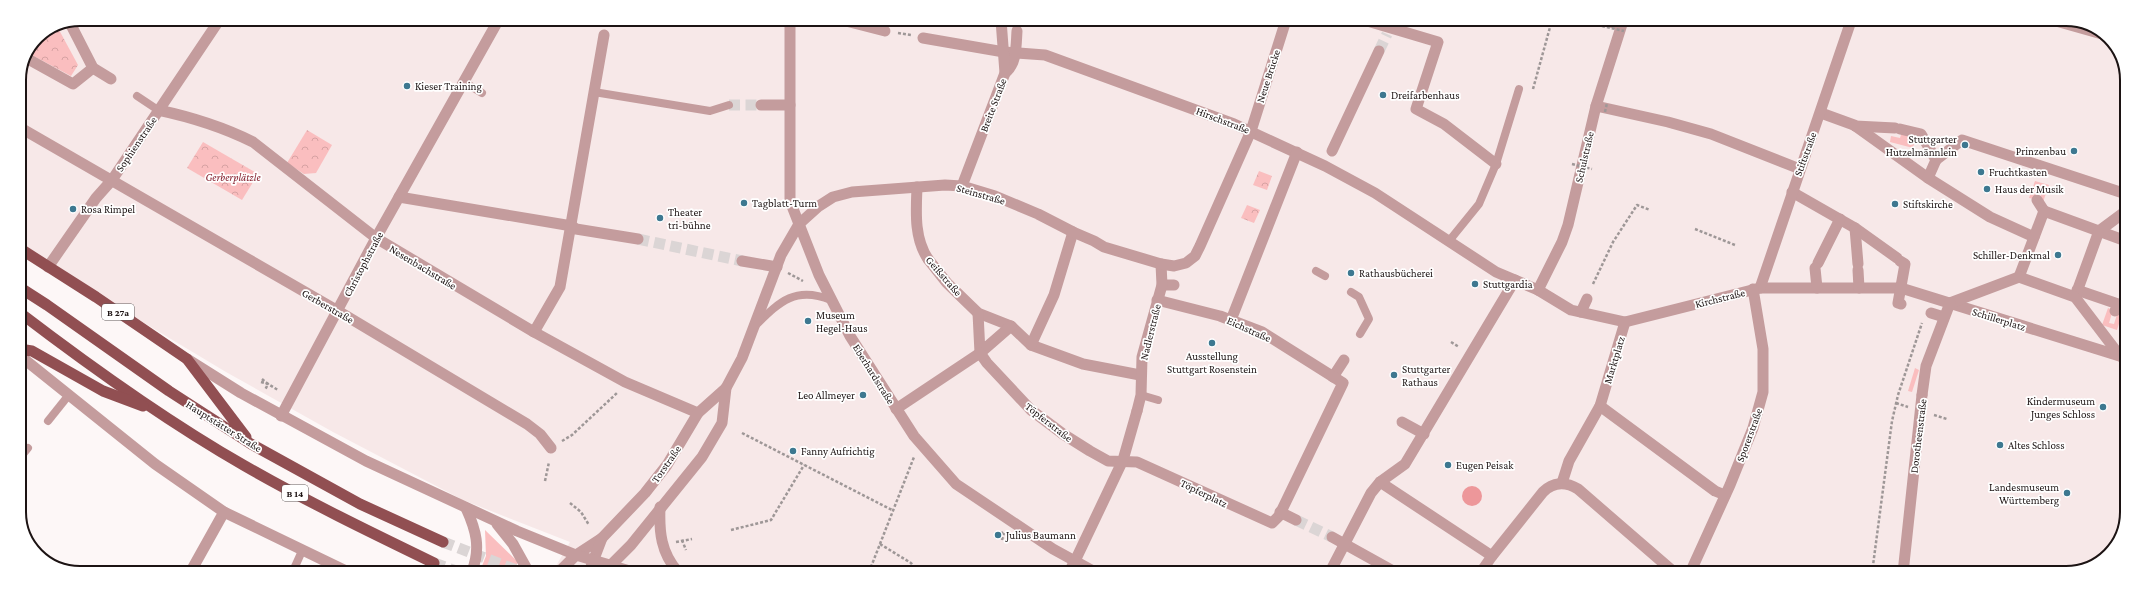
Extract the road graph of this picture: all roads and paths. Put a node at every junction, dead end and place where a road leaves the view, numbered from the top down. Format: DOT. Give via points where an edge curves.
graph roads {
  1 [pos="215,26"];
  2 [pos="495,26"];
  3 [pos="790,26"];
  4 [pos="865,26"];
  5 [pos="1002,26"];
  6 [pos="1017,26"];
  7 [pos="1284,26"];
  8 [pos="1384,26"];
  9 [pos="1622,26"];
  10 [pos="1849,26"];
  11 [pos="72,27"];
  12 [pos="885,31"];
  13 [pos="604,35"];
  14 [pos="923,38"];
  15 [pos="1379,51"];
  16 [pos="1004,52"];
  17 [pos="1016,53"];
  18 [pos="30,59"];
  19 [pos="94,68"];
  20 [pos="1005,73"];
  21 [pos="111,79"];
  22 [pos="464,82"];
  23 [pos="1519,89"];
  24 [pos="594,92"];
  25 [pos="482,93"];
  26 [pos="138,96"];
  27 [pos="729,105"];
  28 [pos="762,105"];
  29 [pos="790,105"];
  30 [pos="1603,107"];
  31 [pos="158,110"];
  32 [pos="1821,113"];
  33 [pos="1854,126"];
  34 [pos="26,131"];
  35 [pos="1251,131"];
  36 [pos="1332,151"];
  37 [pos="1297,152"];
  38 [pos="1936,160"];
  39 [pos="1496,164"];
  40 [pos="1572,164"];
  41 [pos="1592,169"];
  42 [pos="1800,169"];
  43 [pos="1928,178"];
  44 [pos="112,180"];
  45 [pos="962,186"];
  46 [pos="917,187"];
  47 [pos="1792,192"];
  48 [pos="2120,192"];
  49 [pos="399,197"];
  50 [pos="2037,200"];
  51 [pos="1650,210"];
  52 [pos="2044,211"];
  53 [pos="2120,215"];
  54 [pos="1840,219"];
  55 [pos="799,224"];
  56 [pos="572,226"];
  57 [pos="1855,228"];
  58 [pos="1694,229"];
  59 [pos="2099,231"];
  60 [pos="1073,232"];
  61 [pos="2034,237"];
  62 [pos="376,238"];
  63 [pos="638,239"];
  64 [pos="2120,239"];
  65 [pos="1449,241"];
  66 [pos="1735,245"];
  67 [pos="26,253"];
  68 [pos="742,261"];
  69 [pos="1161,264"];
  70 [pos="48,267"];
  71 [pos="777,267"];
  72 [pos="1316,271"];
  73 [pos="1496,272"];
  74 [pos="1325,276"];
  75 [pos="2019,277"];
  76 [pos="1515,280"];
  77 [pos="1593,284"];
  78 [pos="1162,285"];
  79 [pos="1174,285"];
  80 [pos="1817,288"];
  81 [pos="1859,288"];
  82 [pos="1901,288"];
  83 [pos="1756,289"];
  84 [pos="1538,290"];
  85 [pos="26,291"];
  86 [pos="1351,292"];
  87 [pos="2076,293"];
  88 [pos="1587,299"];
  89 [pos="831,300"];
  90 [pos="1157,300"];
  91 [pos="1950,303"];
  92 [pos="1901,304"];
  93 [pos="1930,306"];
  94 [pos="338,311"];
  95 [pos="2115,311"];
  96 [pos="1581,312"];
  97 [pos="978,313"];
  98 [pos="26,317"];
  99 [pos="1944,317"];
  100 [pos="1232,320"];
  101 [pos="1625,322"];
  102 [pos="754,326"];
  103 [pos="1011,326"];
  104 [pos="534,332"];
  105 [pos="1360,334"];
  106 [pos="1031,344"];
  107 [pos="26,350"];
  108 [pos="980,353"];
  109 [pos="2120,353"];
  110 [pos="2120,356"];
  111 [pos="187,359"];
  112 [pos="1344,360"];
  113 [pos="26,361"];
  114 [pos="1140,375"];
  115 [pos="1334,377"];
  116 [pos="261,381"];
  117 [pos="268,384"];
  118 [pos="726,388"];
  119 [pos="621,389"];
  120 [pos="265,391"];
  121 [pos="1141,395"];
  122 [pos="68,396"];
  123 [pos="291,398"];
  124 [pos="1158,400"];
  125 [pos="1600,406"];
  126 [pos="896,408"];
  127 [pos="160,413"];
  128 [pos="698,413"];
  129 [pos="281,416"];
  130 [pos="48,421"];
  131 [pos="1402,422"];
  132 [pos="742,433"];
  133 [pos="1424,434"];
  134 [pos="251,444"];
  135 [pos="28,448"];
  136 [pos="551,448"];
  137 [pos="26,450"];
  138 [pos="1123,460"];
  139 [pos="804,465"];
  140 [pos="908,469"];
  141 [pos="545,481"];
  142 [pos="1380,482"];
  143 [pos="1562,484"];
  144 [pos="1725,495"];
  145 [pos="570,503"];
  146 [pos="466,508"];
  147 [pos="660,508"];
  148 [pos="892,510"];
  149 [pos="224,512"];
  150 [pos="1280,512"];
  151 [pos="1296,520"];
  152 [pos="495,521"];
  153 [pos="589,525"];
  154 [pos="731,530"];
  155 [pos="1005,530"];
  156 [pos="998,537"];
  157 [pos="1332,537"];
  158 [pos="602,538"];
  159 [pos="692,539"];
  160 [pos="682,540"];
  161 [pos="443,542"];
  162 [pos="675,542"];
  163 [pos="1345,543"];
  164 [pos="880,544"];
  165 [pos="686,550"];
  166 [pos="302,551"];
  167 [pos="576,555"];
  168 [pos="1492,556"];
  169 [pos="593,560"];
  170 [pos="1075,561"];
  171 [pos="434,563"];
  172 [pos="194,566"];
  173 [pos="295,566"];
  174 [pos="335,566"];
  175 [pos="474,566"];
  176 [pos="525,566"];
  177 [pos="566,566"];
  178 [pos="591,566"];
  179 [pos="604,566"];
  180 [pos="610,566"];
  181 [pos="674,566"];
  182 [pos="871,566"];
  183 [pos="913,566"];
  184 [pos="1072,566"];
  185 [pos="1084,566"];
  186 [pos="1333,566"];
  187 [pos="1385,566"];
  188 [pos="1485,566"];
  189 [pos="1666,566"];
  190 [pos="1693,566"];
  191 [pos="1873,566"];
  192 [pos="1904,566"];
  1 -- 31 [label="street, Sophienstraße"];
  2 -- 22 [label="street, Christophstraße"];
  3 -- 29 [label="street, Eberhardstraße"];
  4 -- 12 [label="street"];
  5 -- 16 [label="street, Breite Straße"];
  6 -- 17 [label="street"];
  7 -- 35 [label="street, Neue Brücke"];
  8 -- 39 [label="street" via="1438,42 1416,109 1444,124"];
  9 -- 30 [label="street, Schulstraße"];
  10 -- 32 [label="street, Stiftstraße"];
  11 -- 19 [label="street"];
  12 -- 14 [label="path"];
  13 -- 24 [label="street"];
  14 -- 16 [label="street, Hirschstraße"];
  15 -- 36 [label="street"];
  16 -- 17 [label="street, Hirschstraße"];
  16 -- 20 [label="street, Breite Straße"];
  17 -- 20 [label="street" via="1011,69"];
  17 -- 35 [label="street, Hirschstraße" via="1045,55"];
  18 -- 19 [label="street" via="73,84"];
  19 -- 21 [label="street"];
  20 -- 45 [label="street, Breite Straße"];
  22 -- 25 [label="lane"];
  22 -- 49 [label="street, Christophstraße"];
  23 -- 39 [label="lane"];
  24 -- 27 [label="lane" via="710,111"];
  24 -- 56 [label="street"];
  26 -- 31 [label="lane"];
  28 -- 29 [label="street"];
  29 -- 55 [label="street, Eberhardstraße" via="790,201"];
  30 -- 42 [label="street" via="1711,134"];
  30 -- 84 [label="street, Schulstraße" via="1562,242"];
  31 -- 44 [label="street, Sophienstraße"];
  31 -- 62 [label="street, Nesenbachstraße" via="187,116 236,133 253,142"];
  32 -- 33 [label="street"];
  32 -- 42 [label="street, Stiftstraße"];
  33 -- 38 [label="street" via="1897,128 1920,134"];
  33 -- 43 [label="street"];
  34 -- 44 [label="street, Gerberstraße"];
  35 -- 37 [label="street, Hirschstraße"];
  35 -- 69 [label="street" via="1195,256 1186,263 1174,266"];
  37 -- 65 [label="street, Hirschstraße" via="1375,193"];
  37 -- 100 [label="street"];
  38 -- 43 [label="street"];
  38 -- 48 [label="street" via="1962,140"];
  39 -- 65 [label="lane" via="1479,204"];
  40 -- 41 [label="path, bridge"];
  42 -- 47 [label="street, Stiftstraße"];
  43 -- 61 [label="street" via="1990,217"];
  44 -- 70 [label="street, Sophienstraße" via="96,198"];
  44 -- 94 [label="street, Gerberstraße"];
  45 -- 46 [label="street, Steinstraße"];
  45 -- 60 [label="street, Steinstraße" via="995,196"];
  46 -- 55 [label="street, Steinstraße" via="840,195 819,206"];
  46 -- 97 [label="street, Geißstraße" via="917,228 922,250 947,283"];
  47 -- 54 [label="street"];
  47 -- 83 [label="street, Stiftstraße"];
  49 -- 56 [label="street"];
  49 -- 62 [label="street, Christophstraße"];
  50 -- 52 [label="street"];
  51 -- 77 [label="path" via="1637,205 1613,242"];
  52 -- 59 [label="street"];
  52 -- 61 [label="street"];
  53 -- 59 [label="street"];
  54 -- 57 [label="street"];
  54 -- 80 [label="street" via="1816,265"];
  55 -- 71 [label="street, Torstraße"];
  55 -- 89 [label="street, Eberhardstraße"];
  56 -- 63 [label="street" via="576,229"];
  56 -- 104 [label="street" via="560,287"];
  57 -- 81 [label="street"];
  57 -- 82 [label="street" via="1905,264"];
  58 -- 66 [label="path"];
  59 -- 64 [label="street"];
  59 -- 87 [label="street"];
  60 -- 69 [label="street, Steinstraße" via="1104,247"];
  60 -- 106 [label="street" via="1054,295"];
  61 -- 75 [label="street"];
  62 -- 94 [label="street, Christophstraße"];
  62 -- 104 [label="street, Nesenbachstraße"];
  65 -- 73 [label="street, Hirschstraße"];
  67 -- 70 [label="main road, B 27a"];
  68 -- 71 [label="street"];
  69 -- 78 [label="street, Nadlerstraße"];
  70 -- 111 [label="main road, B 27a"];
  71 -- 102 [label="street, Torstraße"];
  72 -- 74 [label="lane"];
  73 -- 76 [label="street, Marktplatz"];
  75 -- 87 [label="street"];
  75 -- 91 [label="street, Schillerplatz"];
  76 -- 84 [label="street, Marktplatz"];
  76 -- 133 [label="street"];
  78 -- 79 [label="street"];
  78 -- 90 [label="street, Nadlerstraße"];
  80 -- 81 [label="street, Kirchstraße"];
  80 -- 83 [label="street, Kirchstraße"];
  81 -- 82 [label="street, Kirchstraße"];
  82 -- 92 [label="street" via="1898,303"];
  82 -- 93 [label="street, Kirchstraße"];
  83 -- 101 [label="street, Kirchstraße"];
  83 -- 144 [label="street, Sporerstraße" via="1763,349 1763,392 1753,428"];
  84 -- 96 [label="street, Marktplatz" via="1571,310"];
  85 -- 134 [label="main road, Hauptstätter Straße / B 14" via="169,391"];
  86 -- 105 [label="lane" via="1359,297 1369,319"];
  87 -- 95 [label="street" via="2118,304"];
  87 -- 109 [label="street, Schillerplatz"];
  88 -- 96 [label="street"];
  89 -- 102 [label="lane" via="804,293 789,298 775,306"];
  89 -- 126 [label="street, Eberhardstraße" via="850,336"];
  90 -- 100 [label="street, Eichstraße"];
  90 -- 114 [label="street, Nadlerstraße" via="1146,338"];
  91 -- 93 [label="street, Kirchstraße"];
  91 -- 99 [label="street, Dorotheenstraße"];
  91 -- 110 [label="street, Schillerplatz"];
  93 -- 99 [label="street"];
  93 -- 191 [label="path" via="1898,395 1892,421"];
  94 -- 123 [label="street, Christophstraße"];
  94 -- 136 [label="street, Gerberstraße" via="527,424 540,434"];
  96 -- 101 [label="street, Marktplatz"];
  97 -- 103 [label="street, Geißstraße"];
  97 -- 108 [label="street"];
  98 -- 127 [label="main road, Hauptstätter Straße / B 14"];
  99 -- 192 [label="street, Dorotheenstraße" via="1926,366"];
  100 -- 115 [label="street, Eichstraße" via="1262,332"];
  101 -- 125 [label="street, Marktplatz"];
  102 -- 118 [label="street, Torstraße" via="742,358"];
  103 -- 106 [label="street, Geißstraße"];
  103 -- 108 [label="street"];
  104 -- 128 [label="street, Nesenbachstraße" via="625,382"];
  106 -- 114 [label="street, Geißstraße" via="1083,364"];
  107 -- 127 [label="main road" via="32,351 103,391"];
  108 -- 126 [label="street"];
  108 -- 138 [label="street, Töpferstraße" via="1031,410 1062,434 1108,461"];
  111 -- 129 [label="street"];
  111 -- 134 [label="main road, B 27a"];
  112 -- 115 [label="street"];
  113 -- 122 [label="street"];
  114 -- 121 [label="street, Nadlerstraße"];
  115 -- 150 [label="street" via="1343,383"];
  116 -- 117 [label="path"];
  117 -- 120 [label="path"];
  117 -- 123 [label="path"];
  118 -- 128 [label="street, Torstraße"];
  118 -- 147 [label="street, Torstraße" via="722,423 702,457"];
  119 -- 136 [label="path" via="572,435"];
  121 -- 124 [label="lane"];
  121 -- 138 [label="street, Nadlerstraße"];
  122 -- 130 [label="lane"];
  122 -- 149 [label="street" via="155,464"];
  123 -- 129 [label="street, Christophstraße"];
  125 -- 143 [label="street, Marktplatz" via="1569,460"];
  125 -- 144 [label="street" via="1715,491"];
  126 -- 170 [label="street, Eberhardstraße" via="914,436 956,484"];
  127 -- 171 [label="main road, Hauptstätter Straße / B 14" via="244,466 363,529"];
  128 -- 158 [label="street, Torstraße" via="667,465 645,493"];
  129 -- 146 [label="street" via="366,461"];
  131 -- 133 [label="street"];
  132 -- 139 [label="path"];
  133 -- 142 [label="street" via="1406,464"];
  134 -- 161 [label="main road, Hauptstätter Straße / B 14" via="360,504"];
  135 -- 137 [label="lane"];
  136 -- 141 [label="path"];
  138 -- 150 [label="street, Töpferplatz" via="1137,462 1265,521 1272,523"];
  138 -- 170 [label="street, Nadlerstraße"];
  139 -- 148 [label="path"];
  139 -- 154 [label="path" via="771,520"];
  140 -- 148 [label="path"];
  142 -- 163 [label="street" via="1371,493"];
  142 -- 168 [label="street"];
  143 -- 168 [label="street" via="1551,486 1543,492"];
  143 -- 189 [label="street" via="1578,489"];
  144 -- 190 [label="street, Sporerstraße"];
  145 -- 153 [label="path" via="581,512"];
  146 -- 152 [label="street"];
  146 -- 175 [label="street" via="475,529 478,545"];
  147 -- 180 [label="street, Torstraße" via="631,545"];
  147 -- 181 [label="street" via="659,529 663,548"];
  148 -- 164 [label="path"];
  149 -- 166 [label="street"];
  149 -- 172 [label="street"];
  150 -- 151 [label="street"];
  152 -- 167 [label="street"];
  152 -- 176 [label="street" via="513,544"];
  155 -- 156 [label="path"];
  157 -- 163 [label="street"];
  158 -- 167 [label="street, Torstraße"];
  158 -- 169 [label="street, Torstraße"];
  159 -- 160 [label="path"];
  160 -- 162 [label="path"];
  160 -- 165 [label="path"];
  163 -- 186 [label="street"];
  163 -- 187 [label="street"];
  164 -- 182 [label="path"];
  164 -- 183 [label="path"];
  166 -- 173 [label="lane"];
  166 -- 174 [label="street"];
  167 -- 169 [label="street"];
  167 -- 177 [label="street, Torstraße"];
  168 -- 188 [label="street"];
  169 -- 178 [label="street, Torstraße"];
  169 -- 179 [label="street"];
  170 -- 184 [label="street, Nadlerstraße"];
  170 -- 185 [label="street, Eberhardstraße"];
}
